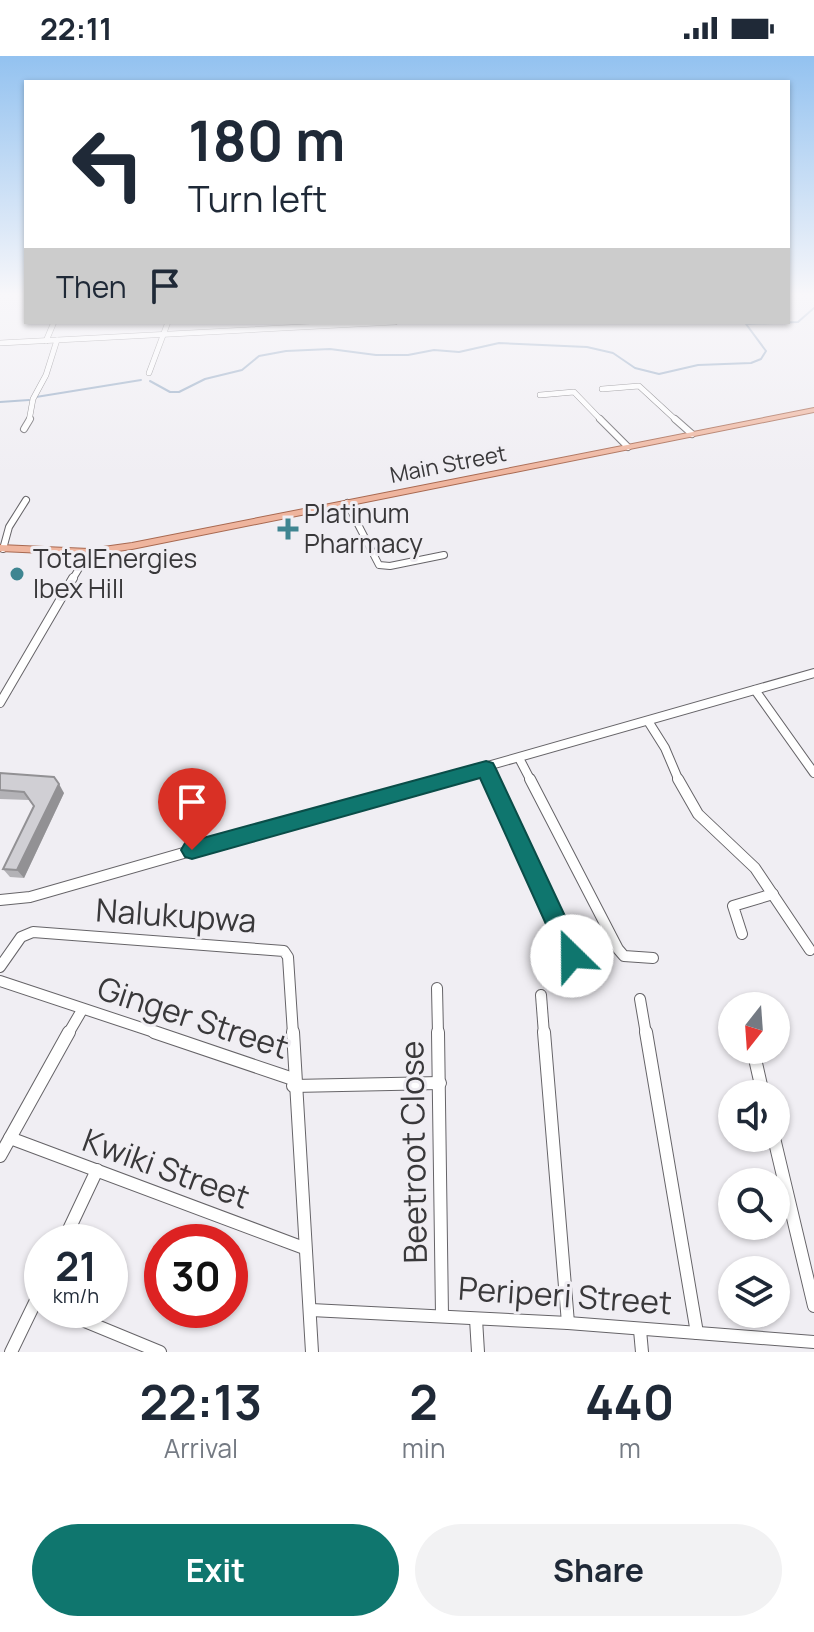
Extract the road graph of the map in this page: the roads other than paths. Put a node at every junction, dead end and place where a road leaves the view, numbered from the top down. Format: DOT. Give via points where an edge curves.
graph roads {
  1 [pos="53,353"];
  2 [pos="158,353"];
  3 [pos="149,373"];
  4 [pos="602,389"];
  5 [pos="540,395"];
  6 [pos="814,410"];
  7 [pos="24,429"];
  8 [pos="692,434"];
  9 [pos="628,447"];
  10 [pos="26,500"];
  11 [pos="347,503"];
  12 [pos="2,548"];
  13 [pos="89,552"];
  14 [pos="444,555"];
  15 [pos="814,673"];
  16 [pos="755,690"];
  17 [pos="0,703"];
  18 [pos="648,721"];
  19 [pos="519,758"];
  20 [pos="486,769"];
  21 [pos="814,773"];
  22 [pos="773,894"];
  23 [pos="0,900"];
  24 [pos="742,934"];
  25 [pos="810,950"];
  26 [pos="572,956"];
  27 [pos="653,958"];
  28 [pos="0,967"];
  29 [pos="0,981"];
  30 [pos="437,988"];
  31 [pos="541,995"];
  32 [pos="640,999"];
  33 [pos="82,1010"];
  34 [pos="293,1082"];
  35 [pos="440,1083"];
  36 [pos="10,1138"];
  37 [pos="777,1152"];
  38 [pos="0,1156"];
  39 [pos="97,1170"];
  40 [pos="72,1224"];
  41 [pos="304,1248"];
  42 [pos="814,1306"];
  43 [pos="311,1310"];
  44 [pos="442,1315"];
  45 [pos="476,1319"];
  46 [pos="568,1323"];
  47 [pos="24,1328"];
  48 [pos="102,1328"];
  49 [pos="640,1330"];
  50 [pos="697,1333"];
  51 [pos="814,1342"];
  52 [pos="791,1346"];
  53 [pos="11,1352"];
  54 [pos="160,1352"];
  55 [pos="312,1352"];
  56 [pos="478,1352"];
  57 [pos="642,1352"];
  1 -- 7 [label="street"];
  2 -- 3 [label="street"];
  4 -- 8 [label="street" via="639,386"];
  5 -- 9 [label="street" via="574,392"];
  6 -- 8 [label="main road, Main Street"];
  8 -- 9 [label="main road, Main Street"];
  9 -- 11 [label="main road, Main Street"];
  10 -- 12 [label="street"];
  11 -- 13 [label="main road, Main Street"];
  11 -- 14 [label="street" via="379,565"];
  12 -- 13 [label="main road, Main Street"];
  13 -- 17 [label="street"];
  15 -- 16 [label="street"];
  16 -- 18 [label="street"];
  16 -- 21 [label="street"];
  18 -- 19 [label="street"];
  18 -- 22 [label="street" via="698,814 755,868"];
  19 -- 20 [label="street"];
  19 -- 27 [label="street" via="618,949 624,956"];
  20 -- 23 [label="street" via="30,897"];
  20 -- 26 [label="street"];
  22 -- 24 [label="street" via="733,906"];
  22 -- 25 [label="street"];
  28 -- 34 [label="street, Nalukupwa" via="21,937 33,932 280,949 288,957"];
  29 -- 33 [label="street, Ginger Street"];
  30 -- 35 [label="street, Beetroot Close"];
  31 -- 46 [label="street"];
  32 -- 50 [label="street"];
  33 -- 34 [label="street, Ginger Street"];
  33 -- 36 [label="street"];
  34 -- 35 [label="street"];
  34 -- 41 [label="street, Ginger Street"];
  35 -- 44 [label="street, Beetroot Close"];
  36 -- 38 [label="street"];
  36 -- 39 [label="street, Kwiki Street"];
  37 -- 42 [label="street"];
  39 -- 40 [label="street"];
  39 -- 41 [label="street, Kwiki Street"];
  41 -- 43 [label="street, Ginger Street"];
  43 -- 44 [label="street, Periperi Street"];
  43 -- 55 [label="street, Ginger Street"];
  44 -- 45 [label="street, Periperi Street"];
  45 -- 46 [label="street, Periperi Street"];
  45 -- 56 [label="street"];
  46 -- 49 [label="street, Periperi Street"];
  47 -- 53 [label="street"];
  48 -- 54 [label="street"];
  49 -- 50 [label="street, Periperi Street"];
  49 -- 57 [label="street"];
  50 -- 52 [label="street, Periperi Street"];
  51 -- 52 [label="street, Periperi Street"];
}
